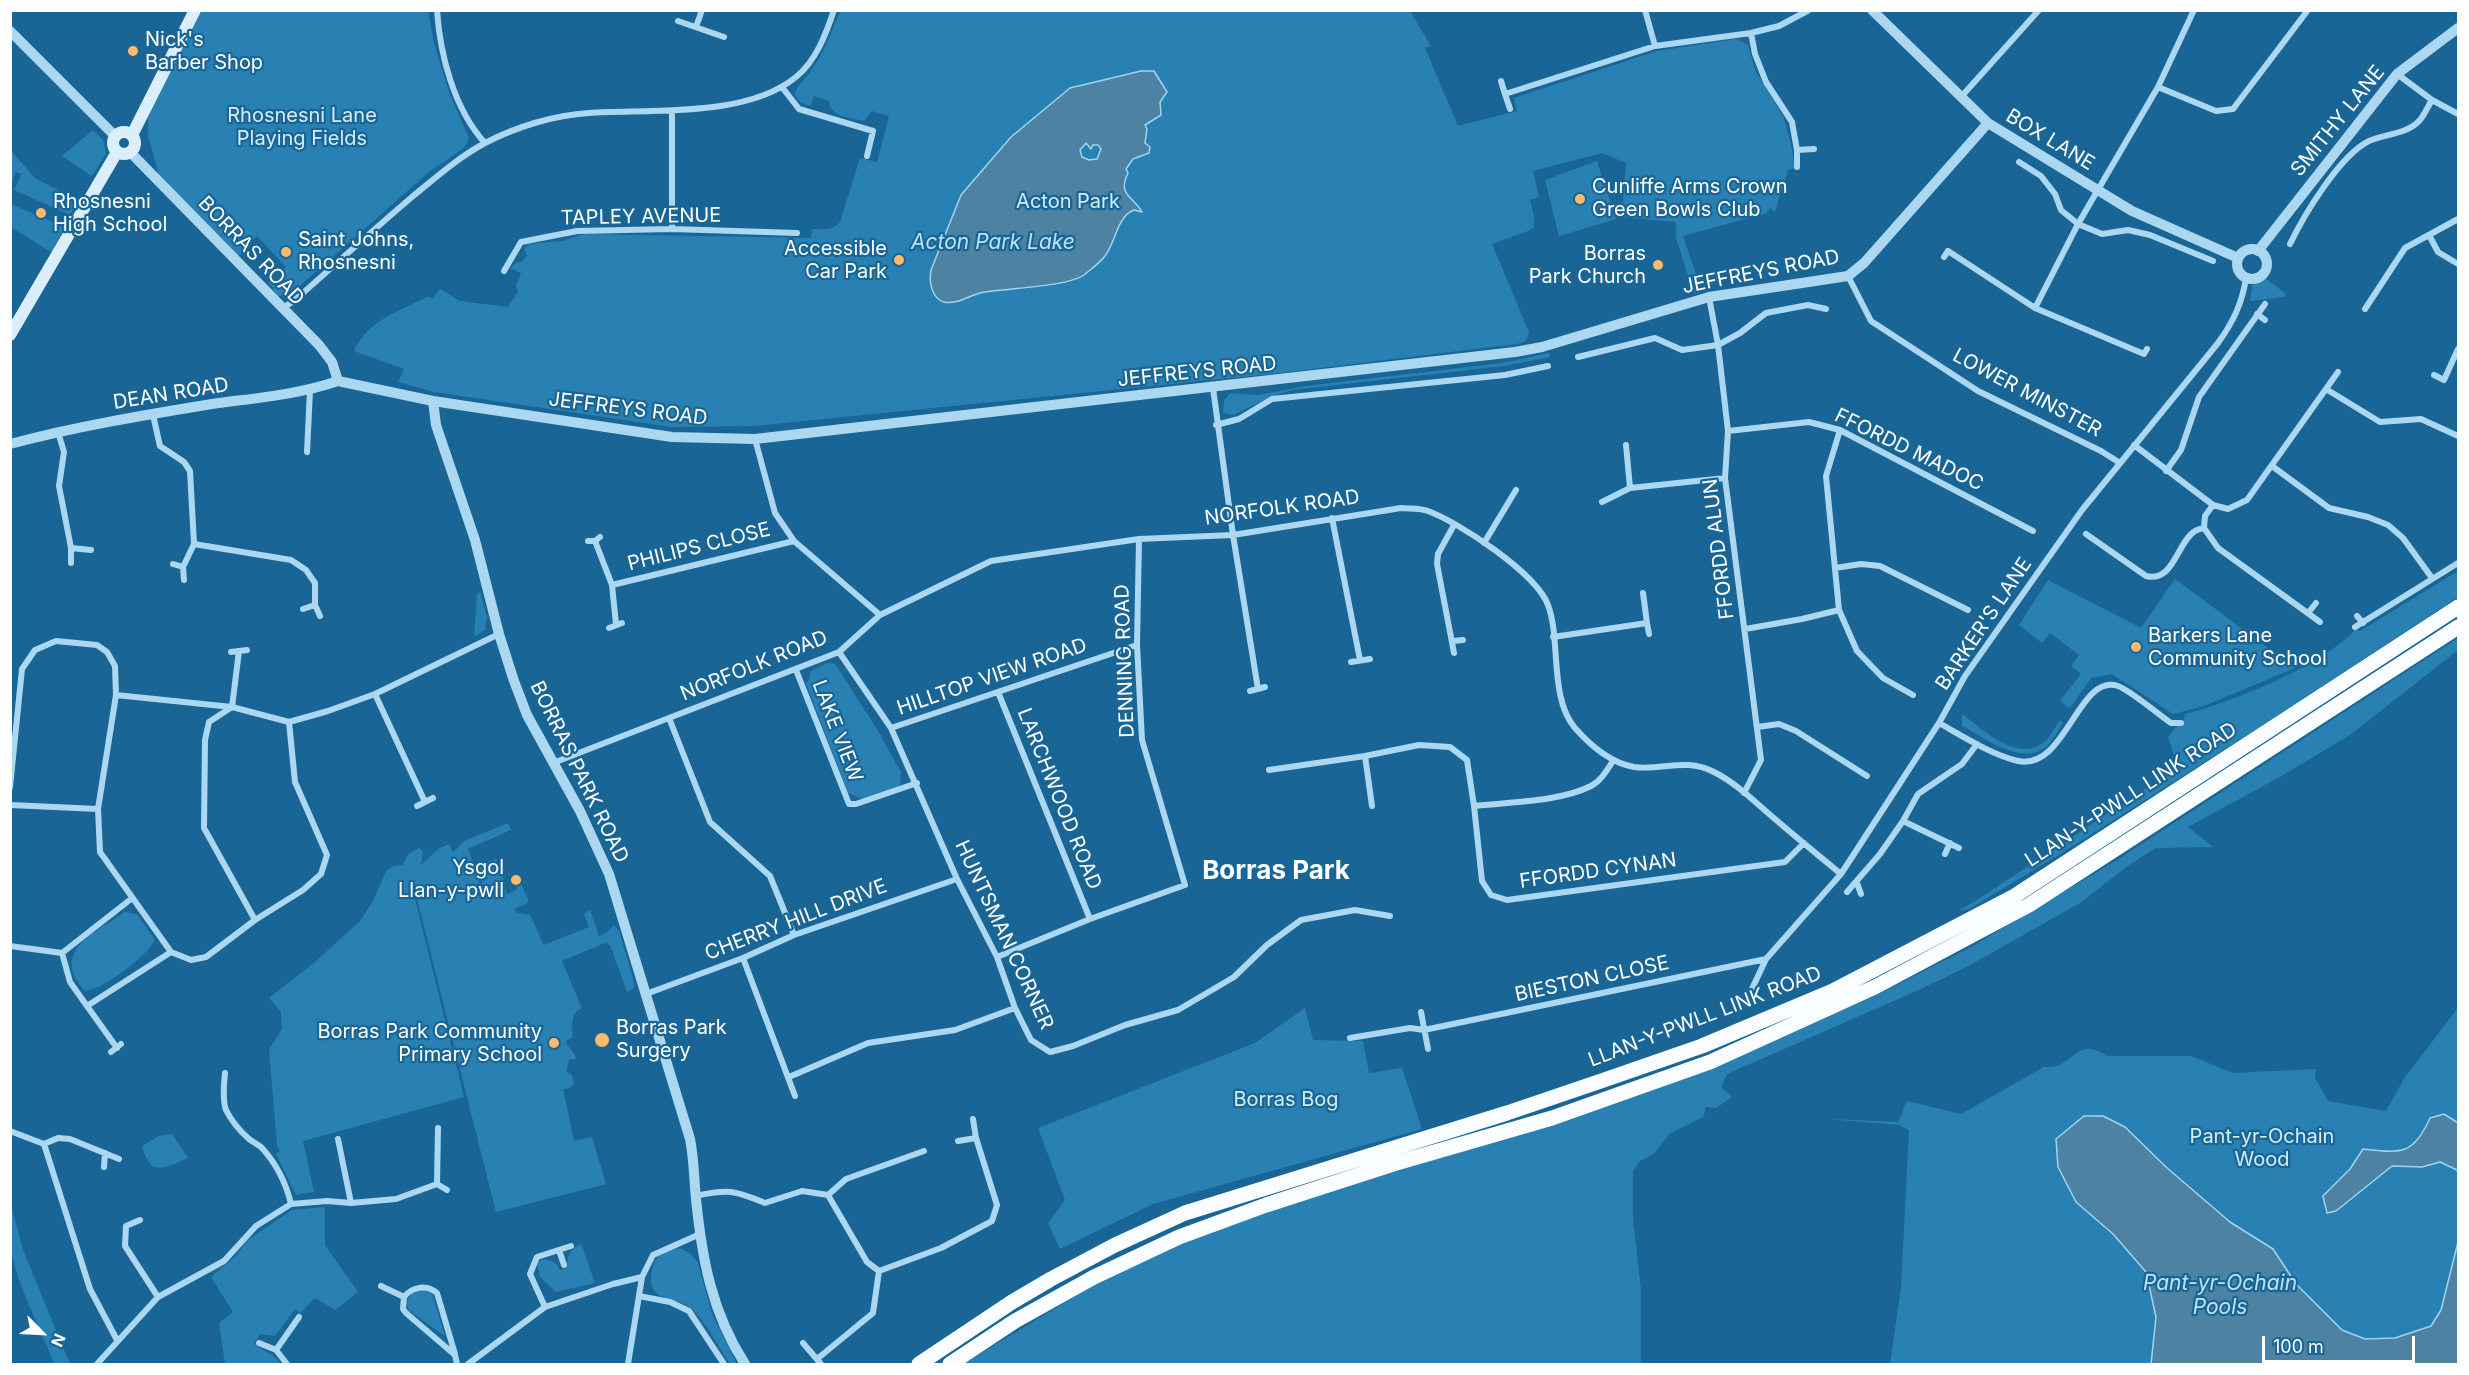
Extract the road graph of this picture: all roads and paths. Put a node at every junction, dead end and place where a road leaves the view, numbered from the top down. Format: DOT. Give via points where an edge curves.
graph roads {
  1 [pos="195,10"];
  2 [pos="702,10"];
  3 [pos="834,10"];
  4 [pos="1645,10"];
  5 [pos="1809,10"];
  6 [pos="1872,10"];
  7 [pos="2039,10"];
  8 [pos="2194,10"];
  9 [pos="2308,10"];
  10 [pos="438,11"];
  11 [pos="678,21"];
  12 [pos="696,27"];
  13 [pos="2458,28"];
  14 [pos="10,31"];
  15 [pos="1751,33"];
  16 [pos="724,37"];
  17 [pos="1655,46"];
  18 [pos="2397,74"];
  19 [pos="1501,81"];
  20 [pos="782,87"];
  21 [pos="2158,87"];
  22 [pos="1505,94"];
  23 [pos="1961,97"];
  24 [pos="2432,100"];
  25 [pos="1510,109"];
  26 [pos="672,112"];
  27 [pos="2458,114"];
  28 [pos="1988,123"];
  29 [pos="132,135"];
  30 [pos="115,136"];
  31 [pos="484,143"];
  32 [pos="1814,149"];
  33 [pos="1797,150"];
  34 [pos="124,152"];
  35 [pos="867,156"];
  36 [pos="2019,162"];
  37 [pos="1797,167"];
  38 [pos="2099,190"];
  39 [pos="2458,219"];
  40 [pos="2078,224"];
  41 [pos="672,230"];
  42 [pos="797,233"];
  43 [pos="2428,235"];
  44 [pos="1951,242"];
  45 [pos="2290,244"];
  46 [pos="1948,250"];
  47 [pos="2258,251"];
  48 [pos="1944,257"];
  49 [pos="2238,258"];
  50 [pos="2213,261"];
  51 [pos="2458,264"];
  52 [pos="504,271"];
  53 [pos="1848,276"];
  54 [pos="2246,278"];
  55 [pos="1709,297"];
  56 [pos="2265,304"];
  57 [pos="2035,308"];
  58 [pos="282,309"];
  59 [pos="1826,309"];
  60 [pos="2365,309"];
  61 [pos="2258,314"];
  62 [pos="2265,320"];
  63 [pos="10,335"];
  64 [pos="1718,345"];
  65 [pos="2458,349"];
  66 [pos="1578,357"];
  67 [pos="2139,362"];
  68 [pos="1548,366"];
  69 [pos="2338,372"];
  70 [pos="2434,375"];
  71 [pos="338,381"];
  72 [pos="1213,388"];
  73 [pos="2326,389"];
  74 [pos="310,391"];
  75 [pos="433,401"];
  76 [pos="153,415"];
  77 [pos="1216,425"];
  78 [pos="1840,430"];
  79 [pos="58,431"];
  80 [pos="1728,431"];
  81 [pos="2458,436"];
  82 [pos="755,439"];
  83 [pos="10,444"];
  84 [pos="2134,445"];
  85 [pos="1626,446"];
  86 [pos="307,452"];
  87 [pos="2120,464"];
  88 [pos="2271,466"];
  89 [pos="2166,471"];
  90 [pos="1725,478"];
  91 [pos="1630,488"];
  92 [pos="1516,490"];
  93 [pos="1602,502"];
  94 [pos="2213,505"];
  95 [pos="1332,518"];
  96 [pos="1454,525"];
  97 [pos="2204,528"];
  98 [pos="2033,531"];
  99 [pos="2086,534"];
  100 [pos="1233,535"];
  101 [pos="1139,539"];
  102 [pos="595,540"];
  103 [pos="794,541"];
  104 [pos="1484,543"];
  105 [pos="194,544"];
  106 [pos="71,548"];
  107 [pos="91,550"];
  108 [pos="71,563"];
  109 [pos="2458,563"];
  110 [pos="173,564"];
  111 [pos="183,567"];
  112 [pos="1835,568"];
  113 [pos="2432,579"];
  114 [pos="184,580"];
  115 [pos="612,585"];
  116 [pos="1643,593"];
  117 [pos="2316,603"];
  118 [pos="315,605"];
  119 [pos="2458,606"];
  120 [pos="303,609"];
  121 [pos="1839,610"];
  122 [pos="1968,610"];
  123 [pos="2308,613"];
  124 [pos="880,615"];
  125 [pos="320,616"];
  126 [pos="2357,616"];
  127 [pos="2320,622"];
  128 [pos="1647,623"];
  129 [pos="2362,623"];
  130 [pos="2355,627"];
  131 [pos="2458,627"];
  132 [pos="609,628"];
  133 [pos="1745,629"];
  134 [pos="499,634"];
  135 [pos="1648,634"];
  136 [pos="1553,637"];
  137 [pos="1463,640"];
  138 [pos="1453,641"];
  139 [pos="1137,645"];
  140 [pos="231,652"];
  141 [pos="839,652"];
  142 [pos="1455,653"];
  143 [pos="1370,658"];
  144 [pos="1360,660"];
  145 [pos="1351,662"];
  146 [pos="796,670"];
  147 [pos="1250,691"];
  148 [pos="998,692"];
  149 [pos="375,694"];
  150 [pos="116,695"];
  151 [pos="1913,695"];
  152 [pos="232,707"];
  153 [pos="669,718"];
  154 [pos="289,722"];
  155 [pos="1939,723"];
  156 [pos="2181,723"];
  157 [pos="1757,727"];
  158 [pos="891,728"];
  159 [pos="1977,744"];
  160 [pos="1365,756"];
  161 [pos="1613,761"];
  162 [pos="553,763"];
  163 [pos="1269,770"];
  164 [pos="1867,776"];
  165 [pos="917,783"];
  166 [pos="10,788"];
  167 [pos="1744,793"];
  168 [pos="433,798"];
  169 [pos="425,802"];
  170 [pos="10,806"];
  171 [pos="1372,806"];
  172 [pos="1474,806"];
  173 [pos="417,807"];
  174 [pos="98,809"];
  175 [pos="1903,821"];
  176 [pos="1804,843"];
  177 [pos="1950,843"];
  178 [pos="1959,848"];
  179 [pos="1945,854"];
  180 [pos="1841,874"];
  181 [pos="957,879"];
  182 [pos="1857,883"];
  183 [pos="1847,892"];
  184 [pos="1861,894"];
  185 [pos="131,899"];
  186 [pos="1390,916"];
  187 [pos="1090,919"];
  188 [pos="255,920"];
  189 [pos="794,935"];
  190 [pos="10,946"];
  191 [pos="171,952"];
  192 [pos="63,953"];
  193 [pos="998,957"];
  194 [pos="742,958"];
  195 [pos="1766,959"];
  196 [pos="1750,991"];
  197 [pos="646,994"];
  198 [pos="87,1006"];
  199 [pos="1015,1008"];
  200 [pos="1421,1012"];
  201 [pos="1424,1030"];
  202 [pos="1350,1038"];
  203 [pos="116,1048"];
  204 [pos="1428,1049"];
  205 [pos="225,1073"];
  206 [pos="789,1077"];
  207 [pos="795,1096"];
  208 [pos="973,1119"];
  209 [pos="438,1128"];
  210 [pos="10,1131"];
  211 [pos="976,1138"];
  212 [pos="338,1139"];
  213 [pos="958,1141"];
  214 [pos="44,1144"];
  215 [pos="924,1151"];
  216 [pos="105,1153"];
  217 [pos="119,1159"];
  218 [pos="104,1167"];
  219 [pos="437,1184"];
  220 [pos="447,1190"];
  221 [pos="828,1195"];
  222 [pos="695,1196"];
  223 [pos="351,1203"];
  224 [pos="291,1204"];
  225 [pos="140,1220"];
  226 [pos="700,1234"];
  227 [pos="571,1246"];
  228 [pos="559,1250"];
  229 [pos="564,1265"];
  230 [pos="879,1270"];
  231 [pos="642,1277"];
  232 [pos="381,1286"];
  233 [pos="639,1296"];
  234 [pos="158,1297"];
  235 [pos="404,1297"];
  236 [pos="545,1307"];
  237 [pos="299,1317"];
  238 [pos="117,1340"];
  239 [pos="259,1343"];
  240 [pos="803,1343"];
  241 [pos="276,1350"];
  242 [pos="455,1355"];
  243 [pos="819,1362"];
  244 [pos="97,1365"];
  245 [pos="287,1365"];
  246 [pos="457,1365"];
  247 [pos="468,1365"];
  248 [pos="628,1365"];
  249 [pos="724,1365"];
  250 [pos="745,1365"];
  251 [pos="919,1365"];
  252 [pos="950,1365"];
  1 -- 29 [label="main road"];
  2 -- 12 [label="street"];
  3 -- 20 [label="street" via="811,61"];
  4 -- 17 [label="street"];
  5 -- 15 [label="street" via="1779,26"];
  6 -- 23 [label="street, BOX LANE"];
  7 -- 23 [label="street"];
  8 -- 21 [label="street"];
  9 -- 21 [label="street" via="2233,109 2216,111"];
  10 -- 31 [label="street" via="439,42 455,90 474,131"];
  11 -- 12 [label="street"];
  12 -- 16 [label="street"];
  13 -- 18 [label="street, SMITHY LANE"];
  14 -- 30 [label="street"];
  15 -- 17 [label="street"];
  15 -- 33 [label="street" via="1767,82 1791,122"];
  17 -- 22 [label="street"];
  18 -- 24 [label="street"];
  18 -- 47 [label="street, SMITHY LANE"];
  19 -- 22 [label="street"];
  20 -- 26 [label="street" via="739,102"];
  20 -- 35 [label="street" via="799,109 873,131"];
  21 -- 38 [label="street"];
  22 -- 25 [label="street"];
  23 -- 28 [label="street, BOX LANE"];
  24 -- 27 [label="street"];
  24 -- 45 [label="street, SMITHY LANE" via="2420,121 2368,142 2343,164 2303,216"];
  26 -- 31 [label="street" via="587,112 535,122"];
  26 -- 41 [label="street"];
  28 -- 38 [label="street, BOX LANE"];
  28 -- 53 [label="street, JEFFREYS ROAD" via="1864,263"];
  29 -- 30 [label="main road" via="121,132"];
  29 -- 34 [label="main road" via="135,145"];
  30 -- 34 [label="main road" via="113,142"];
  31 -- 58 [label="street" via="427,184"];
  32 -- 33 [label="street"];
  33 -- 37 [label="street"];
  34 -- 58 [label="street, BORRAS ROAD"];
  34 -- 63 [label="main road"];
  36 -- 40 [label="street" via="2041,176 2061,210"];
  38 -- 40 [label="street"];
  38 -- 49 [label="street, BOX LANE" via="2132,211"];
  39 -- 43 [label="street"];
  40 -- 50 [label="street" via="2102,234 2128,230 2150,235"];
  40 -- 57 [label="street"];
  41 -- 42 [label="street, TAPLEY AVENUE"];
  41 -- 52 [label="street, TAPLEY AVENUE" via="577,231 529,239 515,249"];
  43 -- 51 [label="street" via="2438,252"];
  43 -- 60 [label="street" via="2405,248"];
  44 -- 46 [label="street"];
  46 -- 48 [label="street"];
  46 -- 57 [label="street"];
  47 -- 49 [label="street" via="2244,251"];
  47 -- 54 [label="street" via="2266,261 2266,269 2256,278"];
  49 -- 54 [label="street" via="2239,272"];
  53 -- 55 [label="street, JEFFREYS ROAD"];
  53 -- 87 [label="street, LOWER MINSTER" via="1871,321 1978,390"];
  54 -- 84 [label="street, BARKER'S LANE" via="2234,321"];
  55 -- 64 [label="street, FFORDD ALUN"];
  55 -- 72 [label="street, JEFFREYS ROAD" via="1515,352"];
  56 -- 61 [label="street"];
  57 -- 67 [label="street" via="2145,352"];
  58 -- 71 [label="street, BORRAS ROAD" via="319,345 332,362"];
  59 -- 64 [label="street, JEFFREYS ROAD" via="1808,305 1766,313"];
  61 -- 62 [label="street"];
  61 -- 89 [label="street" via="2199,397 2181,450"];
  64 -- 66 [label="street, JEFFREYS ROAD" via="1682,350 1655,338"];
  64 -- 80 [label="street, FFORDD ALUN"];
  65 -- 70 [label="street" via="2444,380"];
  68 -- 77 [label="street, JEFFREYS ROAD" via="1505,375 1272,399 1239,419"];
  69 -- 73 [label="street"];
  71 -- 74 [label="street, DEAN ROAD"];
  71 -- 75 [label="street, JEFFREYS ROAD"];
  72 -- 77 [label="street"];
  72 -- 82 [label="street, JEFFREYS ROAD"];
  73 -- 81 [label="street" via="2380,422 2421,419"];
  73 -- 88 [label="street"];
  74 -- 76 [label="street, DEAN ROAD"];
  74 -- 86 [label="street"];
  75 -- 82 [label="street, JEFFREYS ROAD" via="672,437"];
  75 -- 134 [label="street, BORRAS PARK ROAD" via="436,425 475,540"];
  76 -- 79 [label="street, DEAN ROAD"];
  76 -- 105 [label="street" via="160,446 184,462 190,471"];
  77 -- 100 [label="street"];
  78 -- 80 [label="street, FFORDD MADOC" via="1809,422"];
  78 -- 98 [label="street, FFORDD MADOC"];
  78 -- 112 [label="street" via="1826,476"];
  79 -- 83 [label="street, DEAN ROAD"];
  79 -- 106 [label="street" via="64,452 59,486"];
  80 -- 90 [label="street, FFORDD ALUN"];
  82 -- 103 [label="street" via="775,513"];
  84 -- 87 [label="street, BARKER'S LANE"];
  84 -- 89 [label="street"];
  85 -- 91 [label="street"];
  87 -- 155 [label="street, BARKER'S LANE" via="2082,510 1995,632"];
  88 -- 94 [label="street" via="2247,500 2228,509"];
  88 -- 113 [label="street" via="2330,507 2388,525 2403,538"];
  89 -- 94 [label="street"];
  90 -- 91 [label="street"];
  90 -- 133 [label="street, FFORDD ALUN"];
  91 -- 93 [label="street"];
  92 -- 104 [label="street"];
  94 -- 97 [label="street" via="2205,516"];
  95 -- 96 [label="street, NORFOLK ROAD" via="1401,507 1427,511"];
  95 -- 100 [label="street, NORFOLK ROAD"];
  95 -- 144 [label="street"];
  96 -- 104 [label="street, NORFOLK ROAD"];
  96 -- 138 [label="street" via="1438,554 1437,564"];
  97 -- 99 [label="street" via="2195,531 2164,574 2153,578"];
  97 -- 123 [label="street" via="2218,548"];
  100 -- 101 [label="street, NORFOLK ROAD"];
  100 -- 147 [label="street" via="1262,688"];
  101 -- 124 [label="street, NORFOLK ROAD" via="991,561"];
  101 -- 139 [label="street, DENNING ROAD"];
  102 -- 115 [label="street, PHILIPS CLOSE"];
  103 -- 115 [label="street, PHILIPS CLOSE"];
  103 -- 124 [label="street"];
  104 -- 136 [label="street, NORFOLK ROAD" via="1530,578 1548,604"];
  105 -- 111 [label="street"];
  105 -- 118 [label="street" via="291,560 306,570 315,584"];
  106 -- 107 [label="street"];
  106 -- 108 [label="street"];
  109 -- 113 [label="street"];
  110 -- 111 [label="street"];
  111 -- 114 [label="street"];
  112 -- 121 [label="street"];
  112 -- 122 [label="street" via="1880,566"];
  113 -- 129 [label="street"];
  115 -- 132 [label="street, PHILIPS CLOSE" via="619,624"];
  116 -- 128 [label="street"];
  117 -- 123 [label="street"];
  118 -- 120 [label="street"];
  118 -- 125 [label="street"];
  119 -- 251 [label="highway, LLAN-Y-PWLL LINK ROAD" via="2013,897 1833,991 1702,1046 1604,1080 1185,1213 1051,1279"];
  121 -- 133 [label="street"];
  121 -- 151 [label="street" via="1857,651 1883,678"];
  123 -- 127 [label="street"];
  124 -- 141 [label="street, NORFOLK ROAD"];
  126 -- 129 [label="street"];
  128 -- 135 [label="street"];
  128 -- 136 [label="street"];
  129 -- 130 [label="street"];
  131 -- 252 [label="highway, LLAN-Y-PWLL LINK ROAD" via="2029,905 1875,987 1710,1062 1552,1118 1266,1205 1179,1238 1084,1282 1015,1321"];
  133 -- 157 [label="street, FFORDD ALUN"];
  134 -- 149 [label="street"];
  134 -- 162 [label="street, BORRAS PARK ROAD" via="527,715"];
  136 -- 161 [label="street, NORFOLK ROAD" via="1566,712 1585,738"];
  137 -- 138 [label="street"];
  138 -- 142 [label="street"];
  139 -- 148 [label="street, HILLTOP VIEW ROAD"];
  139 -- 187 [label="street, DENNING ROAD" via="1142,740 1185,885"];
  140 -- 152 [label="street" via="243,651"];
  141 -- 146 [label="street, NORFOLK ROAD"];
  141 -- 158 [label="street, HUNTSMAN CORNER"];
  143 -- 144 [label="street"];
  144 -- 145 [label="street"];
  146 -- 153 [label="street, NORFOLK ROAD"];
  146 -- 165 [label="street, LAKE VIEW" via="849,804"];
  148 -- 158 [label="street, HILLTOP VIEW ROAD"];
  148 -- 187 [label="street, LARCHWOOD ROAD"];
  149 -- 154 [label="street"];
  149 -- 169 [label="street"];
  150 -- 152 [label="street"];
  150 -- 166 [label="street" via="115,666 107,652 97,645 56,641 35,650 22,669"];
  150 -- 174 [label="street"];
  152 -- 154 [label="street"];
  152 -- 188 [label="street" via="209,722 204,828"];
  153 -- 162 [label="street, NORFOLK ROAD"];
  153 -- 189 [label="street" via="710,822 770,876"];
  154 -- 188 [label="street" via="295,782 327,855 321,874"];
  155 -- 159 [label="street"];
  155 -- 180 [label="street, BARKER'S LANE"];
  156 -- 159 [label="street" via="2171,723 2118,686 2104,685 2092,693 2050,752 2038,758 2020,761"];
  157 -- 164 [label="street" via="1779,724 1796,731"];
  157 -- 167 [label="street, FFORDD ALUN" via="1761,760"];
  158 -- 165 [label="street, HUNTSMAN CORNER"];
  159 -- 175 [label="street" via="1962,764 1918,794"];
  160 -- 163 [label="street, FFORDD CYNAN"];
  160 -- 171 [label="street"];
  160 -- 172 [label="street, FFORDD CYNAN" via="1419,745 1450,747 1467,760"];
  161 -- 167 [label="street, NORFOLK ROAD" via="1635,767 1687,764 1714,772"];
  161 -- 172 [label="street" via="1592,786 1555,797"];
  162 -- 197 [label="street, BORRAS PARK ROAD" via="609,874"];
  165 -- 181 [label="street, HUNTSMAN CORNER"];
  167 -- 176 [label="street, NORFOLK ROAD"];
  168 -- 169 [label="street"];
  169 -- 173 [label="street"];
  170 -- 174 [label="street"];
  172 -- 176 [label="street, FFORDD CYNAN" via="1482,881 1491,895 1507,900 1785,862"];
  174 -- 185 [label="street" via="100,852"];
  175 -- 177 [label="street"];
  175 -- 182 [label="street"];
  176 -- 180 [label="street, NORFOLK ROAD"];
  177 -- 178 [label="street"];
  177 -- 179 [label="street"];
  180 -- 195 [label="street, BARKER'S LANE"];
  181 -- 189 [label="street, CHERRY HILL DRIVE"];
  181 -- 193 [label="street, HUNTSMAN CORNER"];
  182 -- 183 [label="street"];
  182 -- 184 [label="street"];
  185 -- 191 [label="street"];
  185 -- 192 [label="street"];
  186 -- 199 [label="street, HUNTSMAN CORNER" via="1355,910 1301,920 1233,976 1178,1010 1125,1024 1050,1052 1031,1040"];
  187 -- 193 [label="street"];
  188 -- 191 [label="street" via="206,957 191,960"];
  189 -- 194 [label="street, CHERRY HILL DRIVE"];
  190 -- 192 [label="street"];
  191 -- 198 [label="street"];
  192 -- 198 [label="street" via="70,982"];
  193 -- 199 [label="street, HUNTSMAN CORNER"];
  194 -- 197 [label="street, CHERRY HILL DRIVE"];
  194 -- 206 [label="street"];
  195 -- 196 [label="street, BARKER'S LANE"];
  195 -- 201 [label="street, BIESTON CLOSE"];
  197 -- 222 [label="street, BORRAS PARK ROAD" via="690,1139"];
  198 -- 203 [label="street"];
  199 -- 206 [label="street" via="955,1030 868,1043"];
  200 -- 201 [label="street"];
  201 -- 202 [label="street, BIESTON CLOSE" via="1410,1028"];
  201 -- 204 [label="street"];
  205 -- 224 [label="street" via="226,1109 278,1170"];
  206 -- 207 [label="street"];
  208 -- 211 [label="street"];
  209 -- 219 [label="street"];
  210 -- 214 [label="street"];
  211 -- 213 [label="street"];
  211 -- 230 [label="street" via="997,1205 992,1221 941,1248"];
  212 -- 223 [label="street"];
  214 -- 216 [label="street" via="58,1138 70,1139"];
  214 -- 238 [label="street" via="90,1289"];
  215 -- 221 [label="street" via="846,1179"];
  216 -- 217 [label="street"];
  216 -- 218 [label="street"];
  219 -- 220 [label="street"];
  219 -- 223 [label="street" via="396,1199"];
  221 -- 222 [label="street" via="802,1191 765,1203 723,1190"];
  221 -- 230 [label="street" via="867,1262"];
  222 -- 226 [label="street, BORRAS PARK ROAD"];
  223 -- 224 [label="street"];
  224 -- 234 [label="street" via="256,1226 224,1261"];
  225 -- 234 [label="street" via="126,1226 125,1246"];
  226 -- 231 [label="street" via="653,1255"];
  226 -- 250 [label="street, BORRAS PARK ROAD" via="714,1302"];
  227 -- 228 [label="street"];
  228 -- 229 [label="street"];
  228 -- 236 [label="street" via="537,1257 530,1274"];
  230 -- 243 [label="street" via="873,1313"];
  231 -- 233 [label="street"];
  231 -- 236 [label="street"];
  232 -- 235 [label="street"];
  233 -- 248 [label="street"];
  233 -- 249 [label="street" via="670,1302 689,1311"];
  234 -- 238 [label="street"];
  235 -- 242 [label="street" via="406,1313"];
  235 -- 242 [label="street" via="414,1289 428,1288 436,1293"];
  236 -- 247 [label="street"];
  237 -- 241 [label="street"];
  238 -- 244 [label="street"];
  239 -- 241 [label="street"];
  240 -- 243 [label="street"];
  241 -- 245 [label="street"];
  242 -- 246 [label="street"];
}
